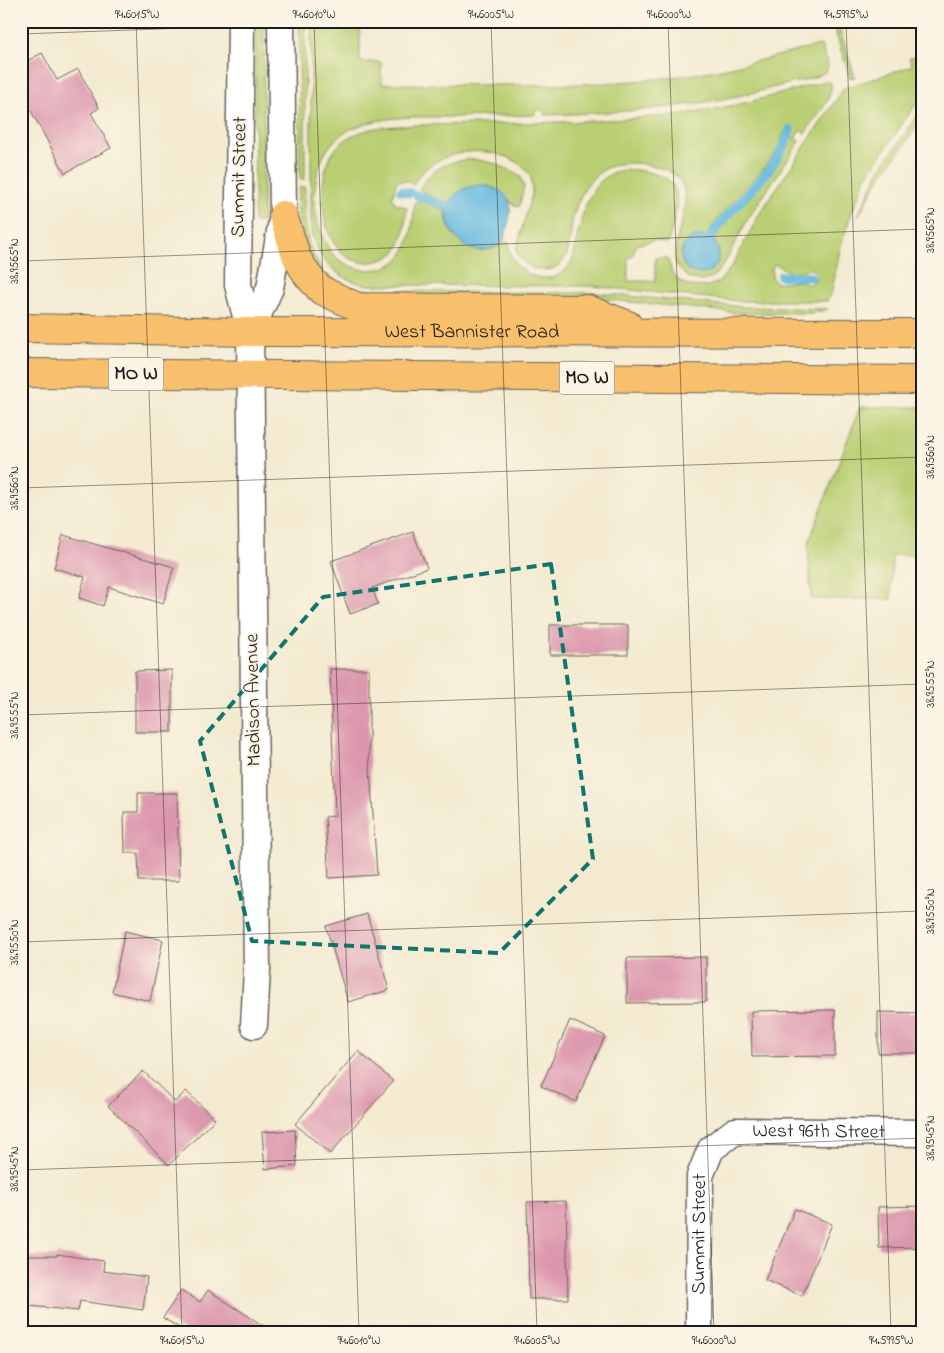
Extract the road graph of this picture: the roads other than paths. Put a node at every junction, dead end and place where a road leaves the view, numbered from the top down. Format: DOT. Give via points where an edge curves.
graph roads {
  1 [pos="241,21"];
  2 [pos="281,21"];
  3 [pos="283,215"];
  4 [pos="21,328"];
  5 [pos="643,331"];
  6 [pos="250,332"];
  7 [pos="923,333"];
  8 [pos="21,373"];
  9 [pos="252,375"];
  10 [pos="923,380"];
  11 [pos="254,1025"];
  12 [pos="923,1133"];
  13 [pos="718,1144"];
  14 [pos="699,1332"];
  1 -- 6 [label="street, Summit Street" via="238,285"];
  2 -- 3 [label="street, Summit Street"];
  3 -- 5 [label="main road" via="297,258 308,276 321,290 357,307 587,309"];
  3 -- 6 [label="street, Summit Street" via="270,288"];
  4 -- 6 [label="main road, West Bannister Road / MO W"];
  5 -- 6 [label="main road, West Bannister Road / MO W"];
  5 -- 7 [label="main road, West Bannister Road / MO W"];
  6 -- 9 [label="street, Summit Street"];
  8 -- 9 [label="main road, MO W"];
  9 -- 10 [label="main road, MO W"];
  9 -- 11 [label="street, Madison Avenue" via="257,970"];
  12 -- 13 [label="street, West 96th Street" via="735,1131"];
  13 -- 14 [label="street, Summit Street" via="711,1149 700,1176"];
}
